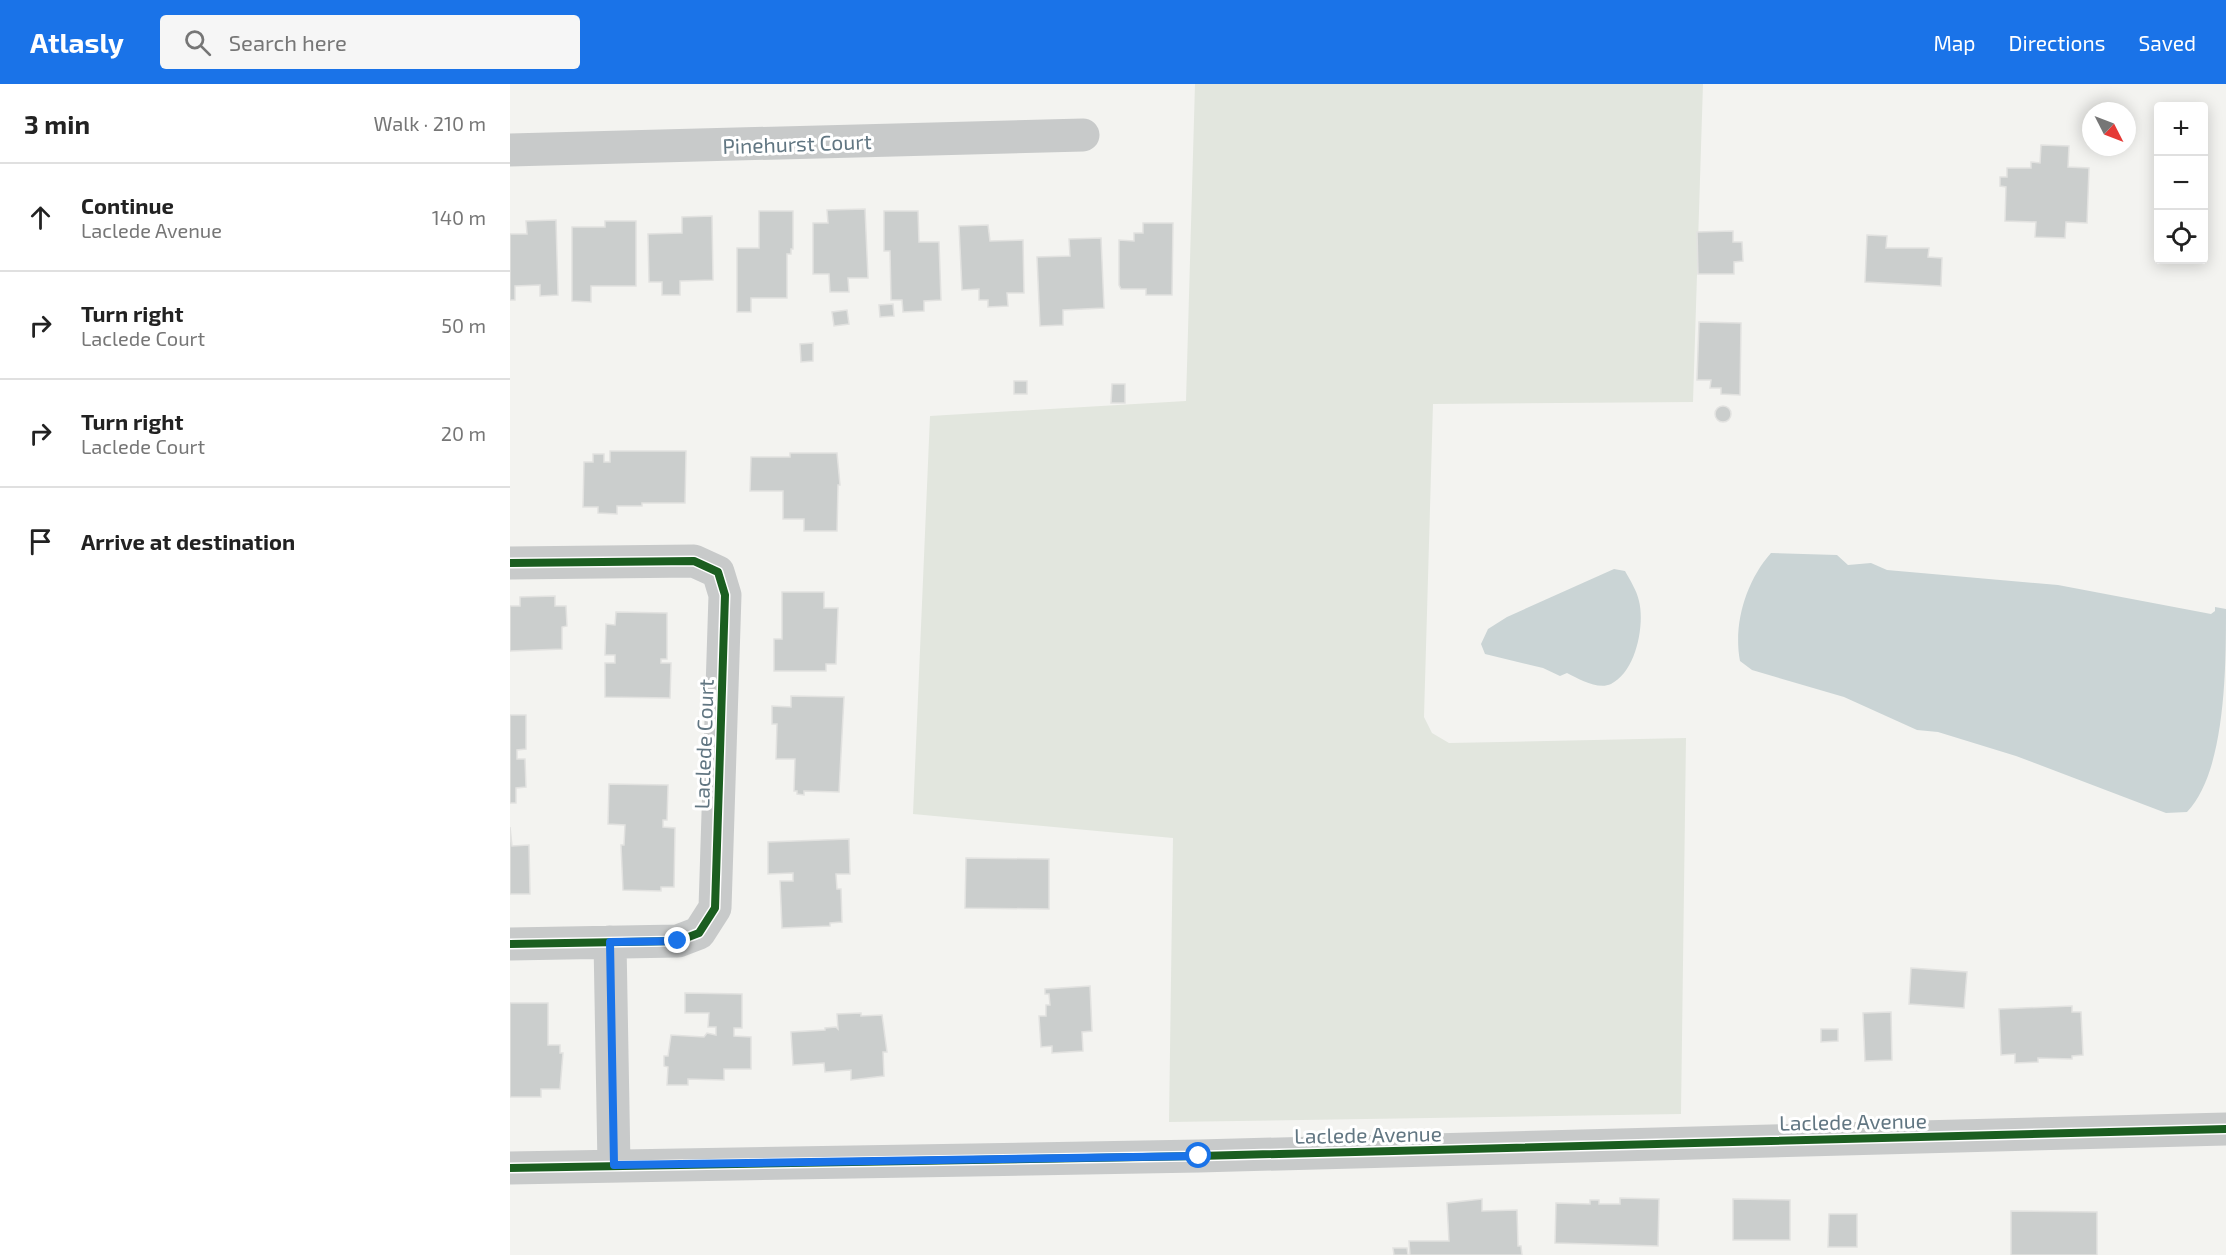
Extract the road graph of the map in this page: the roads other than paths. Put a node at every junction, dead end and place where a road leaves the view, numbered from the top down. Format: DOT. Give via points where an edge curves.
graph roads {
  1 [pos="1083,135"];
  2 [pos="510,150"];
  3 [pos="510,563"];
  4 [pos="610,942"];
  5 [pos="510,944"];
  6 [pos="2226,1129"];
  7 [pos="614,1165"];
  8 [pos="510,1168"];
  1 -- 2 [label="street, Pinehurst Court"];
  3 -- 4 [label="street, Laclede Court" via="694,561 718,572 725,595 715,908 699,933 678,941"];
  4 -- 5 [label="street, Laclede Court"];
  4 -- 7 [label="street"];
  6 -- 7 [label="street, Laclede Avenue" via="1199,1156"];
  7 -- 8 [label="street, Laclede Avenue"];
}
